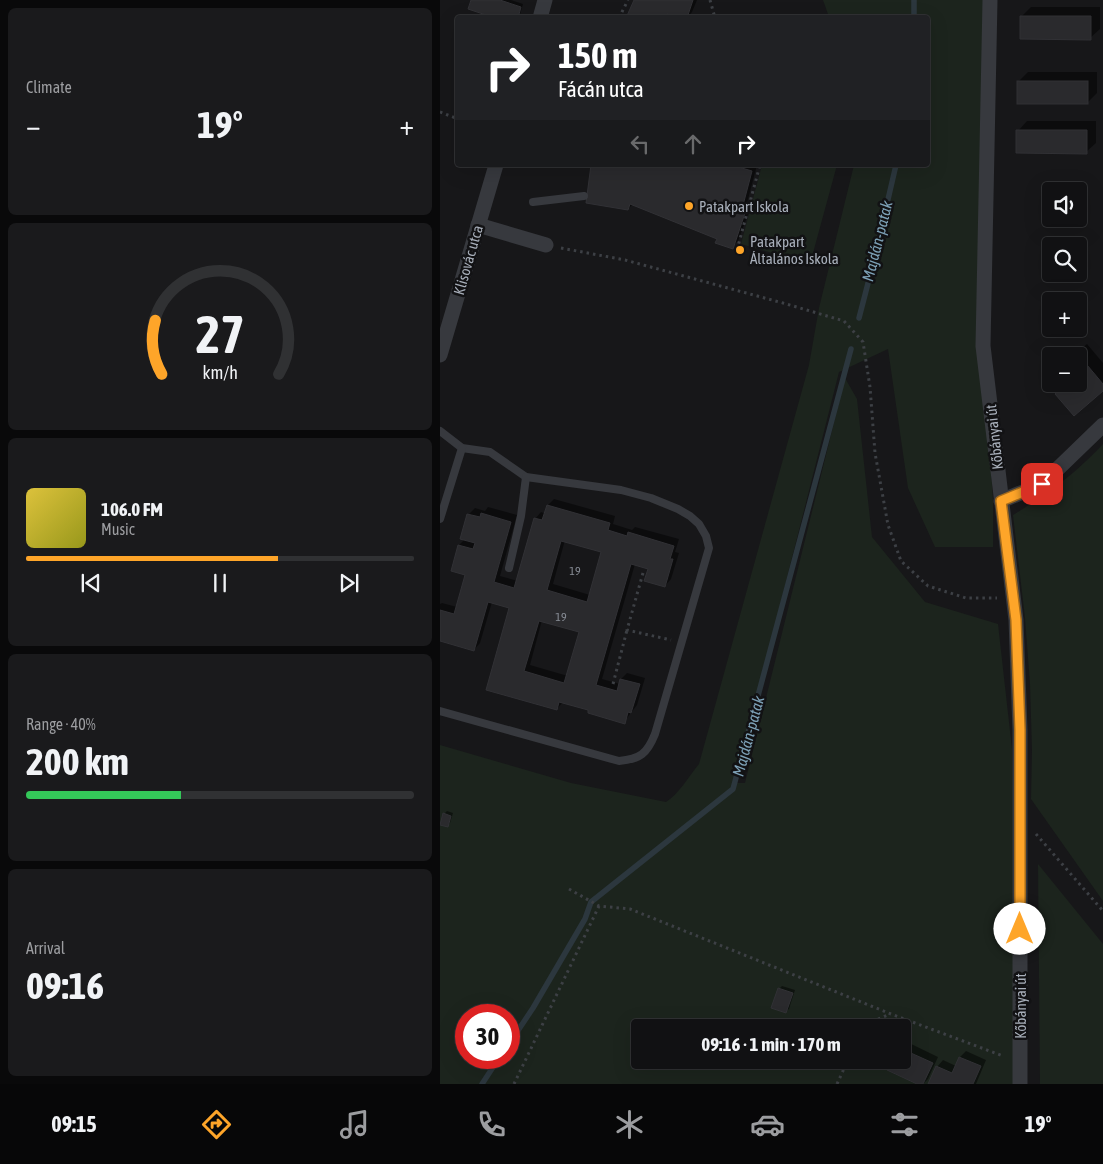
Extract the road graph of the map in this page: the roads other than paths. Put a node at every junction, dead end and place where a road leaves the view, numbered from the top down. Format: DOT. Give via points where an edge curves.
graph roads {
  1 [pos="545,0"];
  2 [pos="990,0"];
  3 [pos="541,15"];
  4 [pos="495,167"];
  5 [pos="584,196"];
  6 [pos="533,202"];
  7 [pos="478,225"];
  8 [pos="546,245"];
  9 [pos="440,356"];
  10 [pos="1103,425"];
  11 [pos="440,431"];
  12 [pos="462,448"];
  13 [pos="526,478"];
  14 [pos="1001,501"];
  15 [pos="440,519"];
  16 [pos="509,568"];
  17 [pos="440,711"];
  18 [pos="1020,1084"];
  1 -- 3 [label="street"];
  2 -- 14 [label="street, Kőbányai út" via="983,346"];
  4 -- 7 [label="street, Klisovác utca"];
  5 -- 6 [label="lane"];
  7 -- 8 [label="street"];
  7 -- 9 [label="street, Klisovác utca"];
  10 -- 14 [label="street" via="1042,484"];
  11 -- 12 [label="lane"];
  12 -- 13 [label="lane" via="490,452"];
  12 -- 15 [label="lane"];
  13 -- 16 [label="lane"];
  13 -- 17 [label="lane" via="620,490 651,498 690,516 706,536 709,548 651,745 643,755 619,761"];
  14 -- 18 [label="street, Kőbányai út" via="1016,620 1020,730"];
}
